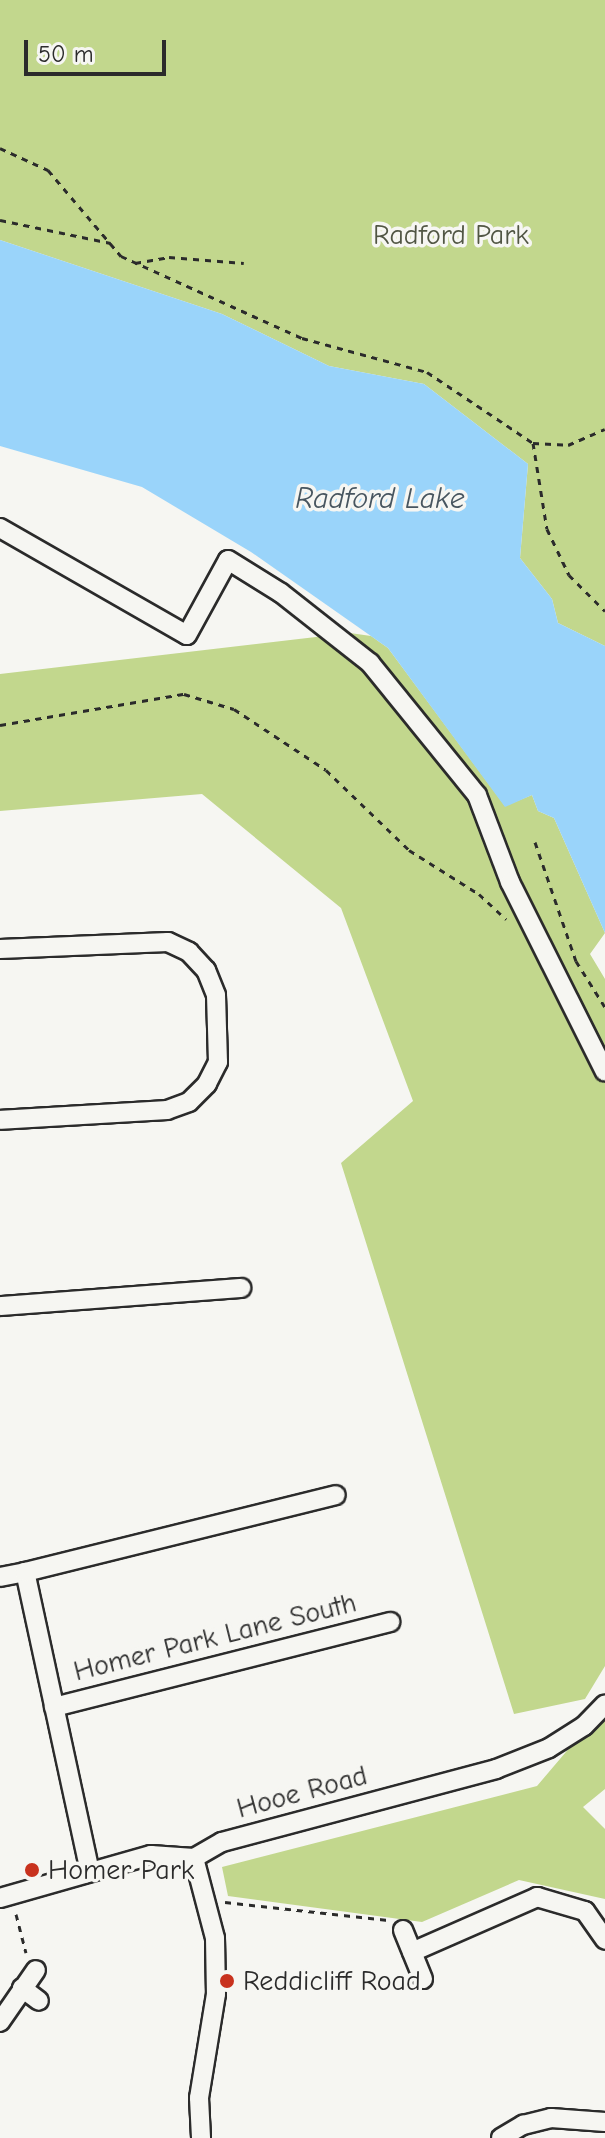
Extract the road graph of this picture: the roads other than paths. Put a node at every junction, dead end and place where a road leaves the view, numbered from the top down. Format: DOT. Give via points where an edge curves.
graph roads {
  1 [pos="0,528"];
  2 [pos="0,949"];
  3 [pos="605,1072"];
  4 [pos="0,1120"];
  5 [pos="241,1288"];
  6 [pos="0,1306"];
  7 [pos="336,1495"];
  8 [pos="25,1572"];
  9 [pos="0,1577"];
  10 [pos="390,1622"];
  11 [pos="605,1704"];
  12 [pos="54,1707"];
  13 [pos="194,1858"];
  14 [pos="90,1872"];
  15 [pos="6,1896"];
  16 [pos="403,1930"];
  17 [pos="605,1940"];
  18 [pos="412,1952"];
  19 [pos="36,1970"];
  20 [pos="423,1979"];
  21 [pos="22,1988"];
  22 [pos="39,2001"];
  23 [pos="0,2022"];
  24 [pos="605,2122"];
  25 [pos="201,2138"];
  26 [pos="501,2138"];
  1 -- 3 [label="street" via="187,635 228,560 281,593 370,663 477,795 510,882"];
  2 -- 4 [label="street" via="168,942 189,952 206,970 216,995 218,1062 207,1084 189,1102 167,1110"];
  5 -- 6 [label="street"];
  7 -- 8 [label="street"];
  8 -- 9 [label="street"];
  8 -- 12 [label="street"];
  10 -- 12 [label="street, Homer Park Lane South"];
  11 -- 13 [label="street, Hooe Road" via="584,1726 549,1748 496,1769 222,1842"];
  12 -- 14 [label="street"];
  13 -- 14 [label="street" via="157,1854"];
  13 -- 25 [label="street" via="215,1938 216,1994 199,2098"];
  14 -- 15 [label="street"];
  16 -- 18 [label="street"];
  17 -- 18 [label="street" via="585,1911 537,1897"];
  18 -- 20 [label="street"];
  19 -- 21 [label="street"];
  21 -- 22 [label="street"];
  21 -- 23 [label="street"];
  24 -- 26 [label="street" via="551,2118"];
}
